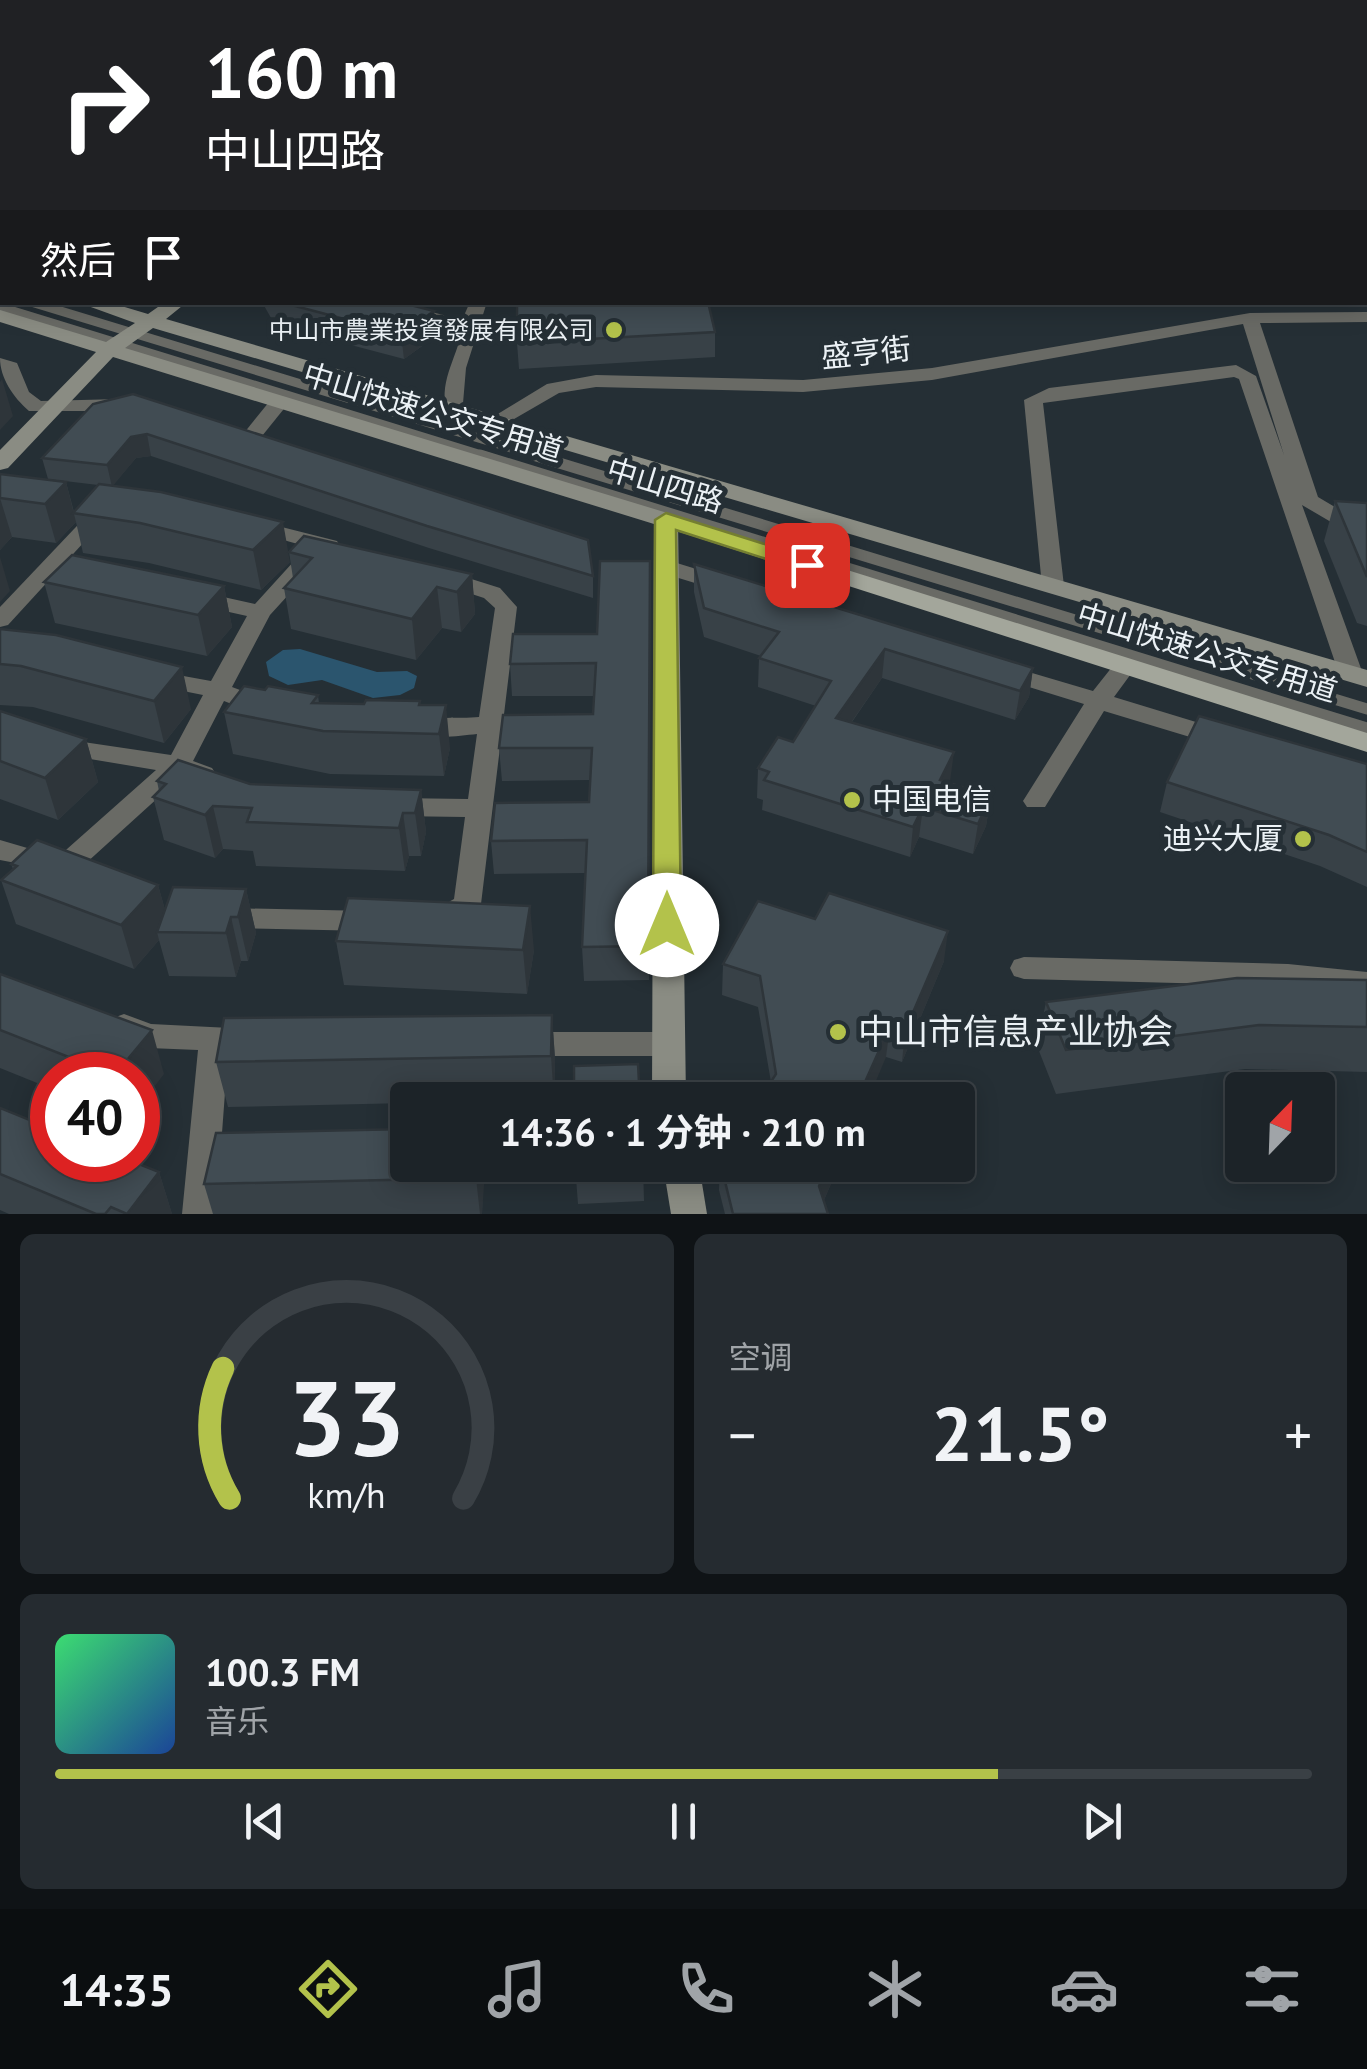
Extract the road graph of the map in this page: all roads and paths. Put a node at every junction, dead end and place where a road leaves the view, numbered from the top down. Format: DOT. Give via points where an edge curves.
graph roads {
  1 [pos="41,305"];
  2 [pos="90,305"];
  3 [pos="173,305"];
  4 [pos="384,305"];
  5 [pos="478,305"];
  6 [pos="0,307"];
  7 [pos="0,316"];
  8 [pos="1367,317"];
  9 [pos="1250,318"];
  10 [pos="472,328"];
  11 [pos="126,331"];
  12 [pos="0,363"];
  13 [pos="280,401"];
  14 [pos="138,404"];
  15 [pos="45,407"];
  16 [pos="455,411"];
  17 [pos="492,423"];
  18 [pos="252,437"];
  19 [pos="0,446"];
  20 [pos="0,463"];
  21 [pos="129,500"];
  22 [pos="632,501"];
  23 [pos="233,520"];
  24 [pos="666,520"];
  25 [pos="1367,525"];
  26 [pos="322,544"];
  27 [pos="358,554"];
  28 [pos="667,568"];
  29 [pos="430,574"];
  30 [pos="1053,586"];
  31 [pos="742,591"];
  32 [pos="184,595"];
  33 [pos="260,612"];
  34 [pos="0,620"];
  35 [pos="986,666"];
  36 [pos="1124,667"];
  37 [pos="127,674"];
  38 [pos="1359,676"];
  39 [pos="218,690"];
  40 [pos="1098,701"];
  41 [pos="1367,710"];
  42 [pos="282,711"];
  43 [pos="393,723"];
  44 [pos="491,724"];
  45 [pos="1367,728"];
  46 [pos="1367,742"];
  47 [pos="40,744"];
  48 [pos="1242,745"];
  49 [pos="178,765"];
  50 [pos="228,783"];
  51 [pos="1036,801"];
  52 [pos="370,807"];
  53 [pos="480,808"];
  54 [pos="0,850"];
  55 [pos="64,867"];
  56 [pos="100,878"];
  57 [pos="206,913"];
  58 [pos="1024,968"];
  59 [pos="1367,983"];
  60 [pos="93,1014"];
  61 [pos="214,1041"];
  62 [pos="270,1042"];
  63 [pos="494,1044"];
  64 [pos="668,1044"];
  65 [pos="669,1082"];
  66 [pos="683,1182"];
  67 [pos="200,1214"];
  68 [pos="689,1214"];
  1 -- 11 [label="lane, 中山快速公交专用道"];
  2 -- 11 [label="main road, 中山四路"];
  3 -- 11 [label="main road"];
  4 -- 10 [label="street"];
  5 -- 10 [label="street"];
  6 -- 11 [label="lane, 中山快速公交专用道"];
  7 -- 11 [label="main road, 中山四路"];
  8 -- 9 [label="street, 盛亨街"];
  9 -- 17 [label="street, 盛亨街" via="932,374 822,385 596,381 554,388"];
  9 -- 25 [label="street" via="1309,500 1338,518"];
  10 -- 16 [label="street" via="456,372"];
  11 -- 13 [label="main road, 中山四路"];
  11 -- 15 [label="main road"];
  11 -- 16 [label="main road, 中山四路"];
  11 -- 22 [label="lane, 中山快速公交专用道"];
  11 -- 41 [label="lane, 中山快速公交专用道"];
  12 -- 15 [label="street" via="11,367 21,394"];
  13 -- 18 [label="street"];
  13 -- 24 [label="main road, 中山四路"];
  14 -- 15 [label="street"];
  15 -- 19 [label="main road"];
  15 -- 20 [label="main road"];
  16 -- 17 [label="main road, 中山四路"];
  17 -- 30 [label="main road, 中山四路"];
  21 -- 34 [label="street" via="113,500 60,568"];
  22 -- 24 [label="lane"];
  22 -- 45 [label="lane, 中山快速公交专用道"];
  23 -- 26 [label="street"];
  24 -- 28 [label="main road"];
  24 -- 36 [label="main road, 中山四路"];
  26 -- 27 [label="street"];
  26 -- 33 [label="street"];
  28 -- 31 [label="street"];
  28 -- 64 [label="main road"];
  29 -- 44 [label="street" via="492,593 506,607"];
  30 -- 38 [label="main road, 中山四路"];
  30 -- 38 [label="street" via="1033,400 1236,371 1247,376"];
  32 -- 33 [label="street"];
  33 -- 39 [label="street"];
  35 -- 40 [label="street"];
  36 -- 40 [label="street"];
  36 -- 46 [label="main road, 中山四路"];
  37 -- 39 [label="street"];
  39 -- 42 [label="street"];
  39 -- 49 [label="street"];
  40 -- 48 [label="street"];
  40 -- 51 [label="street"];
  43 -- 44 [label="street" via="448,729"];
  44 -- 53 [label="street"];
  47 -- 49 [label="street"];
  49 -- 50 [label="street"];
  49 -- 55 [label="street"];
  52 -- 53 [label="street"];
  53 -- 57 [label="street" via="467,904 444,919"];
  54 -- 55 [label="street"];
  55 -- 56 [label="street"];
  58 -- 59 [label="street"];
  60 -- 61 [label="street" via="149,1036"];
  61 -- 62 [label="street"];
  61 -- 67 [label="street"];
  63 -- 64 [label="street"];
  64 -- 65 [label="main road"];
  66 -- 68 [label="main road"];
}
